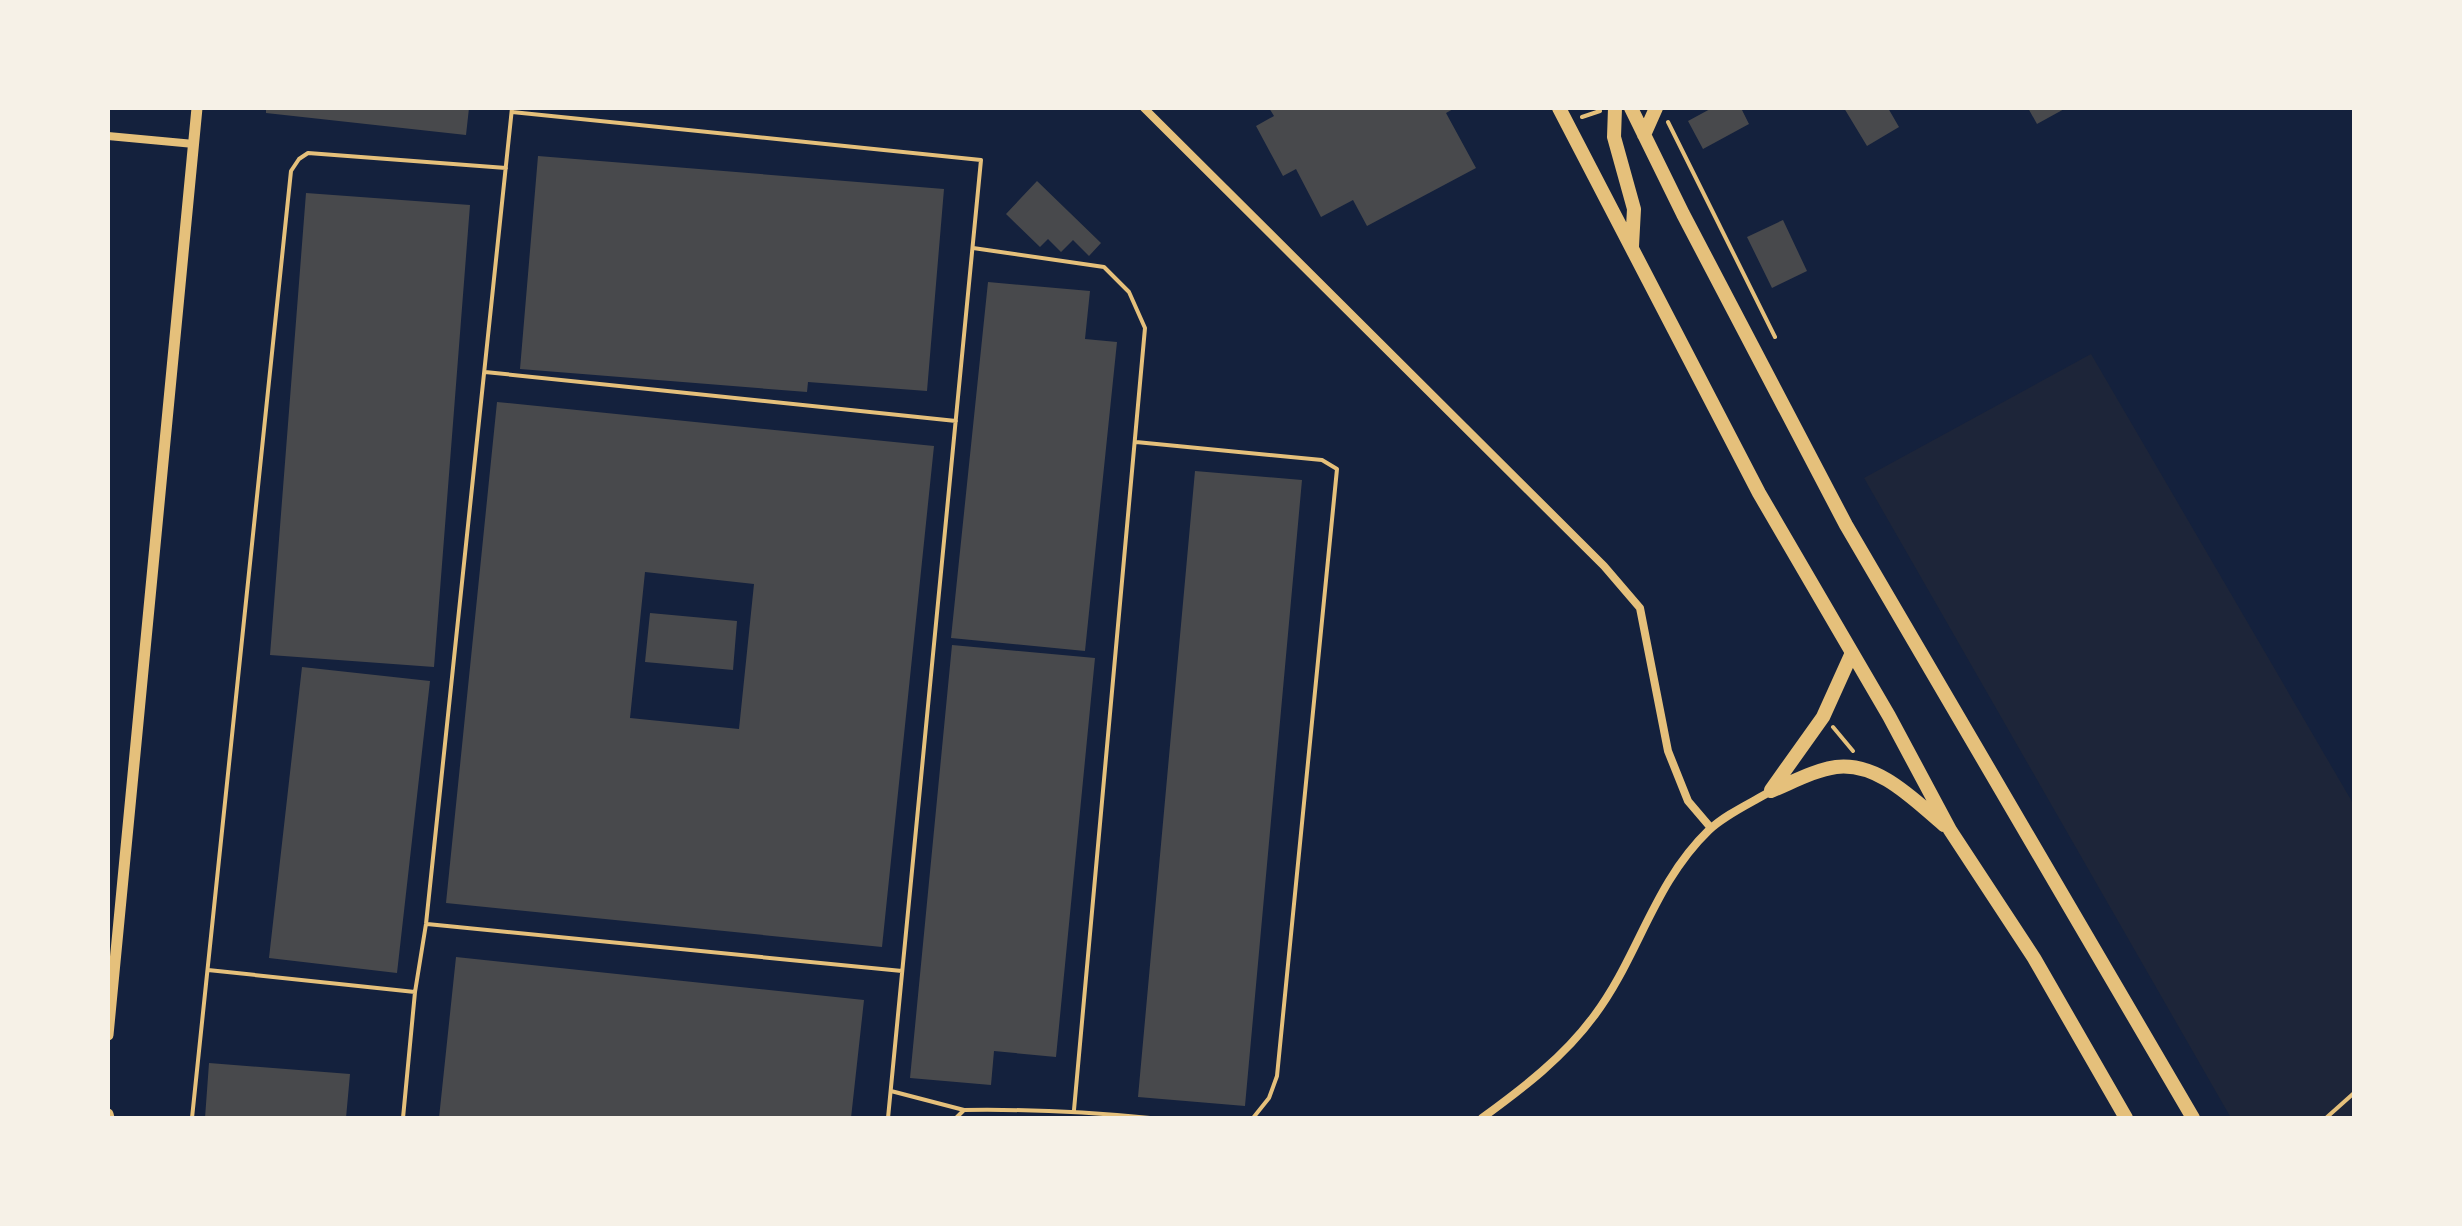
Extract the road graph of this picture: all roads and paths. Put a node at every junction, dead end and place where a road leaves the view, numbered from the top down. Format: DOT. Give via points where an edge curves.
graph roads {
  1 [pos="197,108"];
  2 [pos="1144,108"];
  3 [pos="1559,108"];
  4 [pos="1631,108"];
  5 [pos="512,110"];
  6 [pos="1609,110"];
  7 [pos="1660,112"];
  8 [pos="1583,117"];
  9 [pos="1644,135"];
  10 [pos="108,136"];
  11 [pos="194,144"];
  12 [pos="506,168"];
  13 [pos="973,248"];
  14 [pos="1632,251"];
  15 [pos="1775,337"];
  16 [pos="484,372"];
  17 [pos="956,421"];
  18 [pos="1136,442"];
  19 [pos="1851,655"];
  20 [pos="1829,722"];
  21 [pos="1855,754"];
  22 [pos="1771,791"];
  23 [pos="1711,828"];
  24 [pos="1950,830"];
  25 [pos="426,924"];
  26 [pos="112,948"];
  27 [pos="208,970"];
  28 [pos="902,971"];
  29 [pos="415,992"];
  30 [pos="108,1035"];
  31 [pos="891,1091"];
  32 [pos="2354,1093"];
  33 [pos="964,1110"];
  34 [pos="1074,1110"];
  35 [pos="192,1118"];
  36 [pos="402,1118"];
  37 [pos="888,1118"];
  38 [pos="956,1118"];
  39 [pos="1150,1118"];
  40 [pos="1253,1118"];
  41 [pos="1482,1118"];
  42 [pos="2126,1118"];
  43 [pos="2193,1118"];
  44 [pos="2326,1118"];
  1 -- 11 [label="street"];
  2 -- 23 [label="street" via="1604,566 1640,608 1668,751 1688,801"];
  3 -- 14 [label="highway"];
  4 -- 9 [label="highway"];
  5 -- 12 [label="lane"];
  5 -- 13 [label="lane" via="981,160"];
  6 -- 8 [label="path"];
  6 -- 14 [label="highway" via="1634,209"];
  7 -- 9 [label="highway"];
  7 -- 15 [label="path"];
  9 -- 43 [label="highway" via="1846,525"];
  10 -- 11 [label="street"];
  11 -- 26 [label="street"];
  12 -- 16 [label="lane"];
  12 -- 27 [label="lane" via="308,153 291,171"];
  13 -- 17 [label="lane"];
  13 -- 18 [label="lane" via="1104,267 1129,292 1145,328"];
  14 -- 19 [label="highway"];
  16 -- 17 [label="lane"];
  16 -- 25 [label="lane"];
  17 -- 28 [label="lane"];
  18 -- 34 [label="lane"];
  18 -- 40 [label="lane" via="1322,460 1337,469 1277,1076"];
  19 -- 22 [label="highway" via="1823,717"];
  19 -- 24 [label="highway"];
  20 -- 21 [label="path"];
  22 -- 23 [label="street"];
  22 -- 24 [label="highway" via="1836,767 1860,768 1891,783"];
  23 -- 41 [label="street" via="1676,866 1595,1015 1528,1084"];
  24 -- 42 [label="highway" via="2034,958"];
  25 -- 28 [label="lane"];
  25 -- 29 [label="lane"];
  26 -- 30 [label="street"];
  27 -- 29 [label="lane"];
  27 -- 35 [label="lane"];
  28 -- 31 [label="lane"];
  29 -- 36 [label="lane"];
  31 -- 33 [label="lane"];
  31 -- 37 [label="lane"];
  32 -- 44 [label="path"];
  33 -- 34 [label="lane"];
  33 -- 38 [label="lane"];
  34 -- 39 [label="lane"];
}
